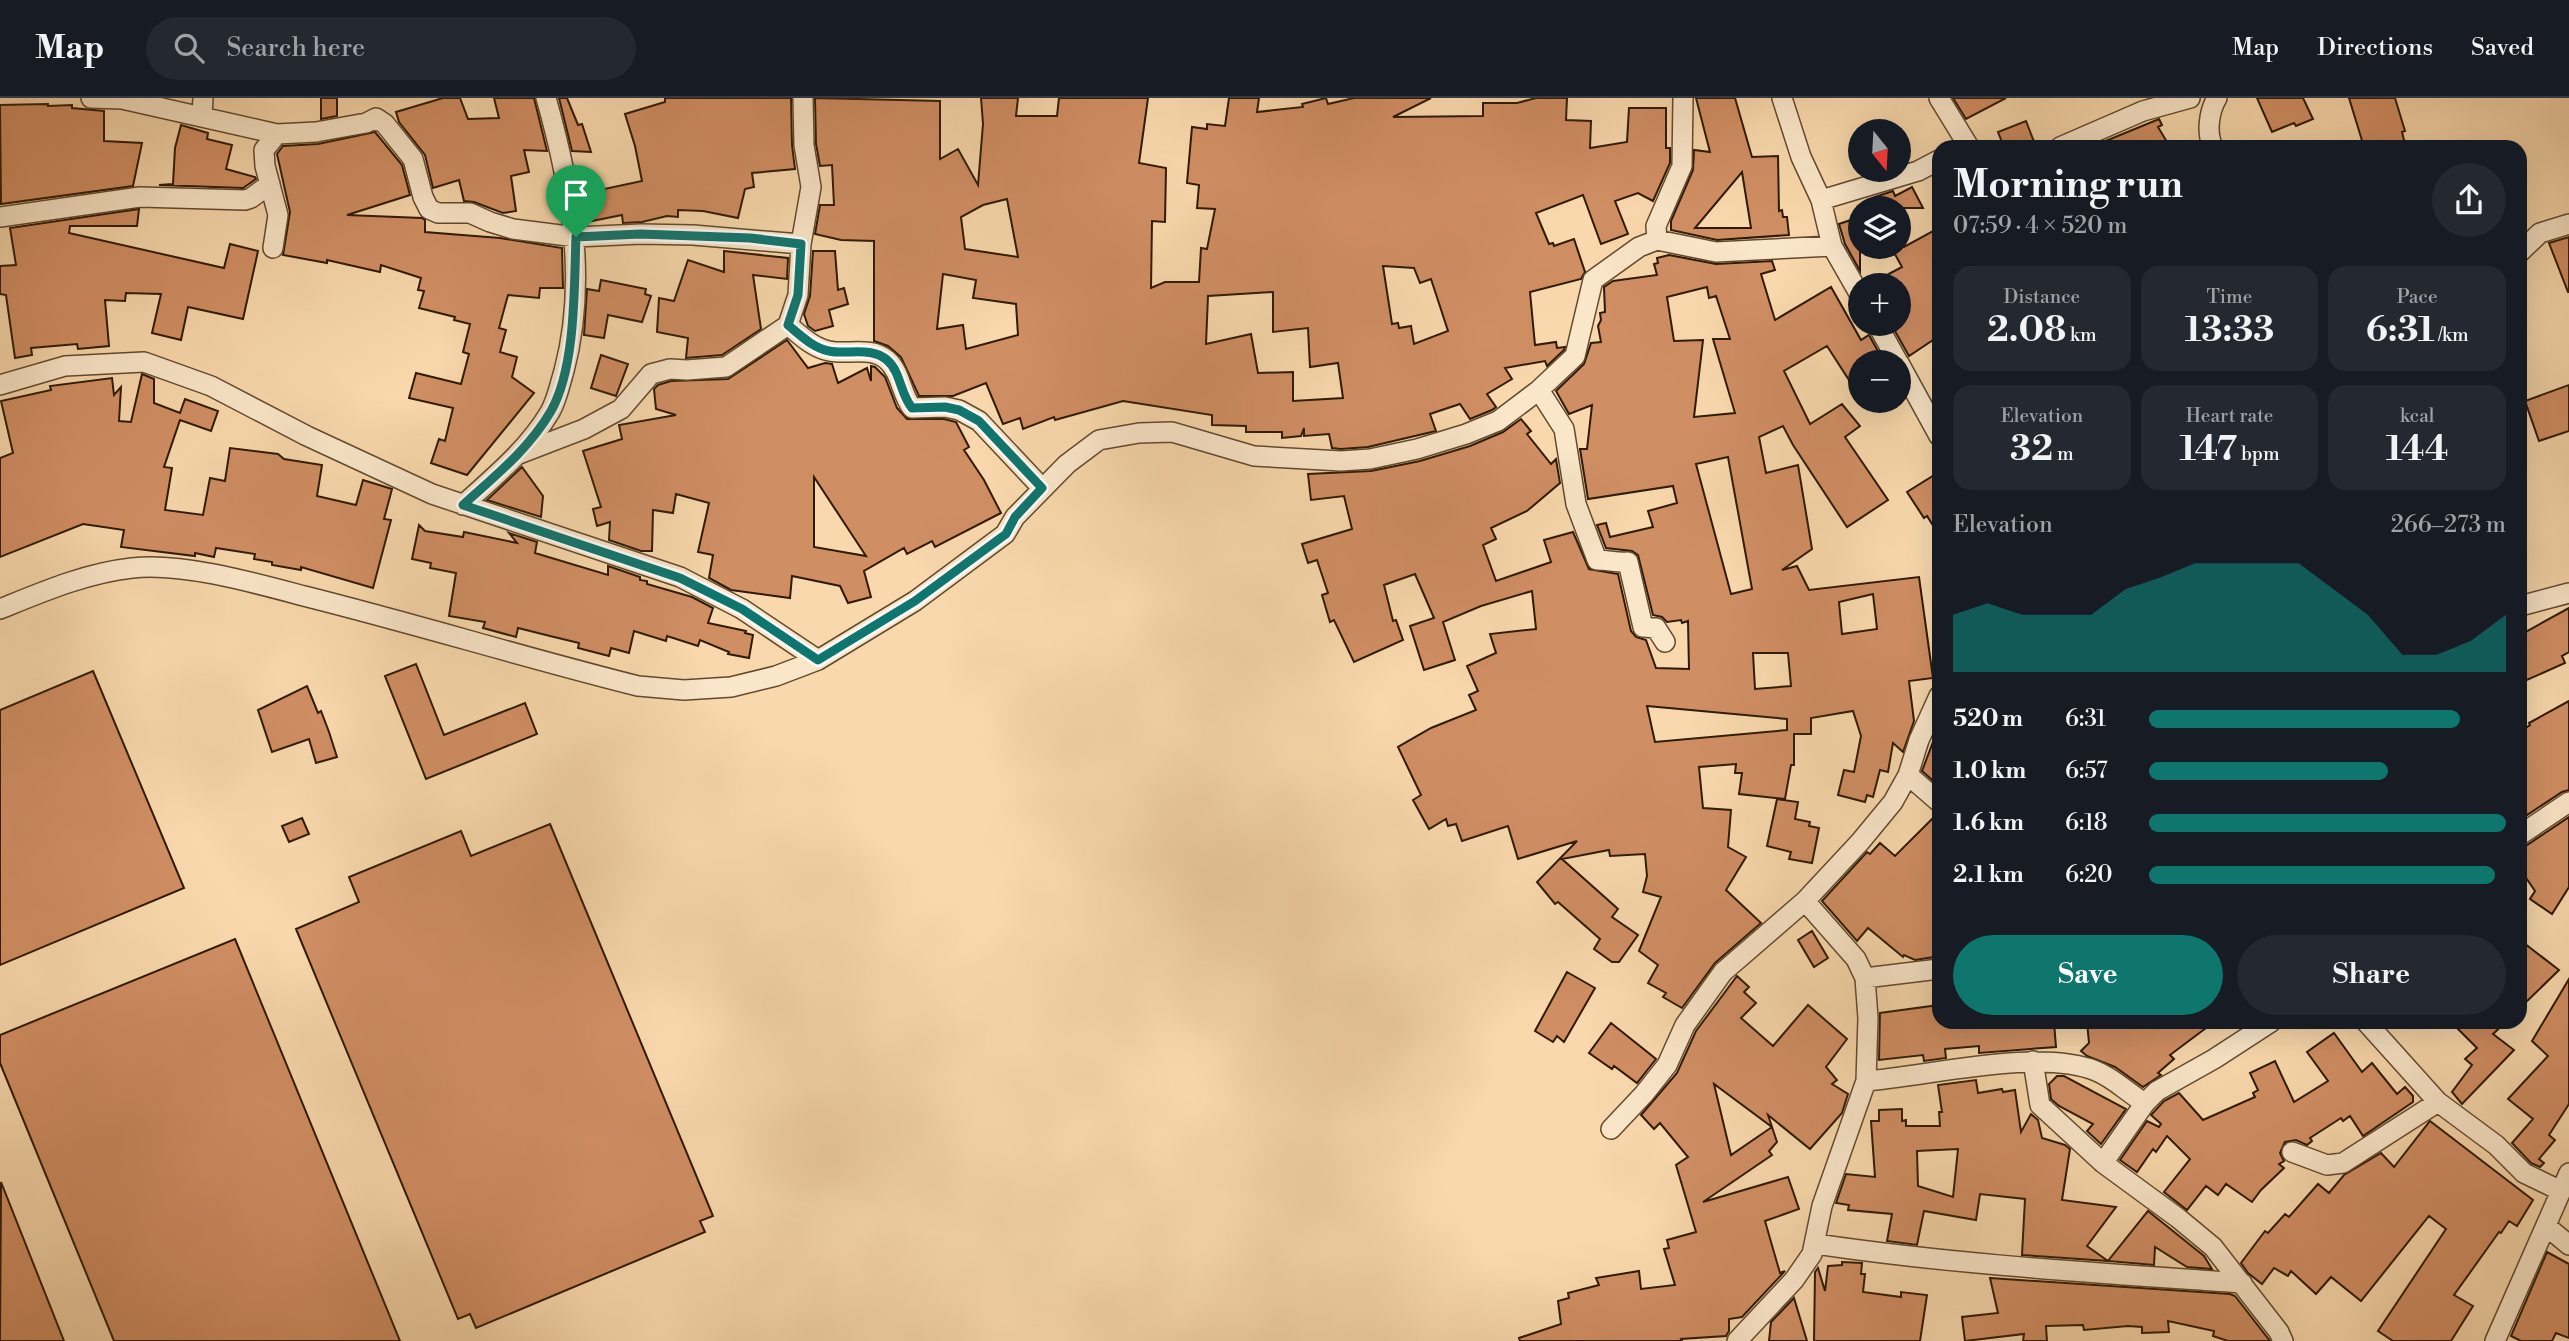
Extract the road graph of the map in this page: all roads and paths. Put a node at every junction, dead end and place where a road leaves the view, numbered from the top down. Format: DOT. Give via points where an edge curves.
graph roads {
  1 [pos="91,98"];
  2 [pos="546,98"];
  3 [pos="803,98"];
  4 [pos="1683,98"];
  5 [pos="1782,98"];
  6 [pos="1939,98"];
  7 [pos="2190,98"];
  8 [pos="2217,98"];
  9 [pos="202,107"];
  10 [pos="276,134"];
  11 [pos="1964,140"];
  12 [pos="2076,140"];
  13 [pos="2210,140"];
  14 [pos="1932,164"];
  15 [pos="270,184"];
  16 [pos="1821,200"];
  17 [pos="0,217"];
  18 [pos="2569,224"];
  19 [pos="576,237"];
  20 [pos="1657,240"];
  21 [pos="801,244"];
  22 [pos="2527,245"];
  23 [pos="1832,246"];
  24 [pos="273,248"];
  25 [pos="1848,274"];
  26 [pos="788,325"];
  27 [pos="0,385"];
  28 [pos="1911,385"];
  29 [pos="1539,390"];
  30 [pos="1932,423"];
  31 [pos="519,454"];
  32 [pos="1042,488"];
  33 [pos="463,505"];
  34 [pos="2569,593"];
  35 [pos="2527,604"];
  36 [pos="0,609"];
  37 [pos="1665,642"];
  38 [pos="818,660"];
  39 [pos="1932,711"];
  40 [pos="1908,775"];
  41 [pos="1932,796"];
  42 [pos="2569,802"];
  43 [pos="2527,830"];
  44 [pos="1805,901"];
  45 [pos="1932,971"];
  46 [pos="1865,978"];
  47 [pos="2260,1029"];
  48 [pos="2372,1029"];
  49 [pos="2033,1061"];
  50 [pos="1866,1081"];
  51 [pos="2438,1102"];
  52 [pos="2145,1103"];
  53 [pos="1611,1129"];
  54 [pos="2292,1152"];
  55 [pos="2103,1163"];
  56 [pos="2569,1173"];
  57 [pos="2561,1191"];
  58 [pos="2546,1226"];
  59 [pos="1816,1244"];
  60 [pos="2569,1245"];
  61 [pos="2242,1283"];
  62 [pos="1737,1341"];
  63 [pos="2283,1341"];
  64 [pos="2495,1341"];
  1 -- 9 [label="street"];
  2 -- 19 [label="street" via="561,149"];
  3 -- 21 [label="street" via="811,187"];
  4 -- 20 [label="street" via="1682,166 1656,226"];
  5 -- 16 [label="street"];
  6 -- 11 [label="street"];
  7 -- 12 [label="street" via="2143,111"];
  8 -- 13 [label="street"];
  9 -- 10 [label="street"];
  10 -- 15 [label="street" via="264,149"];
  10 -- 19 [label="street" via="316,132 376,118 413,159 429,209 470,213 513,229"];
  14 -- 16 [label="street"];
  15 -- 17 [label="street" via="245,200 140,197"];
  15 -- 24 [label="street" via="278,215"];
  16 -- 23 [label="street"];
  18 -- 22 [label="street" via="2540,233"];
  19 -- 21 [label="street" via="693,234"];
  19 -- 31 [label="street" via="570,347 552,410"];
  20 -- 23 [label="street" via="1716,252"];
  20 -- 29 [label="street" via="1639,247 1593,280 1575,356"];
  21 -- 26 [label="street" via="798,295"];
  23 -- 25 [label="street"];
  26 -- 31 [label="street" via="726,367 651,374 621,409"];
  26 -- 32 [label="street" via="805,340 829,351 860,351 887,359 912,408 945,407 979,421"];
  27 -- 33 [label="street" via="65,366 144,362 211,386 320,442"];
  28 -- 30 [label="street"];
  29 -- 32 [label="street" via="1498,422 1370,459 1308,461 1254,456 1172,432 1100,440"];
  29 -- 37 [label="street" via="1564,429 1576,503 1597,560 1628,562 1643,627 1656,628"];
  31 -- 33 [label="street"];
  32 -- 38 [label="street" via="1006,534 915,601"];
  33 -- 38 [label="street" via="680,578 742,609"];
  34 -- 35 [label="street"];
  36 -- 38 [label="street" via="97,574 166,568 238,579 638,686 684,690 731,687"];
  39 -- 40 [label="street"];
  40 -- 41 [label="street"];
  40 -- 44 [label="street" via="1876,823"];
  42 -- 43 [label="street"];
  44 -- 46 [label="street" via="1856,958"];
  44 -- 53 [label="street" via="1723,972 1685,1025 1667,1065"];
  45 -- 46 [label="street"];
  46 -- 50 [label="street"];
  47 -- 52 [label="street" via="2157,1091"];
  48 -- 51 [label="street"];
  49 -- 50 [label="street"];
  49 -- 52 [label="street" via="2098,1072"];
  49 -- 55 [label="street" via="2040,1105"];
  50 -- 59 [label="street" via="1822,1206"];
  51 -- 54 [label="street" via="2343,1163 2327,1165"];
  51 -- 57 [label="street" via="2496,1145 2524,1173"];
  52 -- 55 [label="street"];
  55 -- 61 [label="street" via="2213,1247"];
  56 -- 57 [label="street"];
  57 -- 58 [label="street"];
  58 -- 60 [label="street"];
  58 -- 64 [label="street"];
  59 -- 61 [label="street" via="2014,1268"];
  59 -- 62 [label="street" via="1794,1280"];
  61 -- 63 [label="street"];
}
